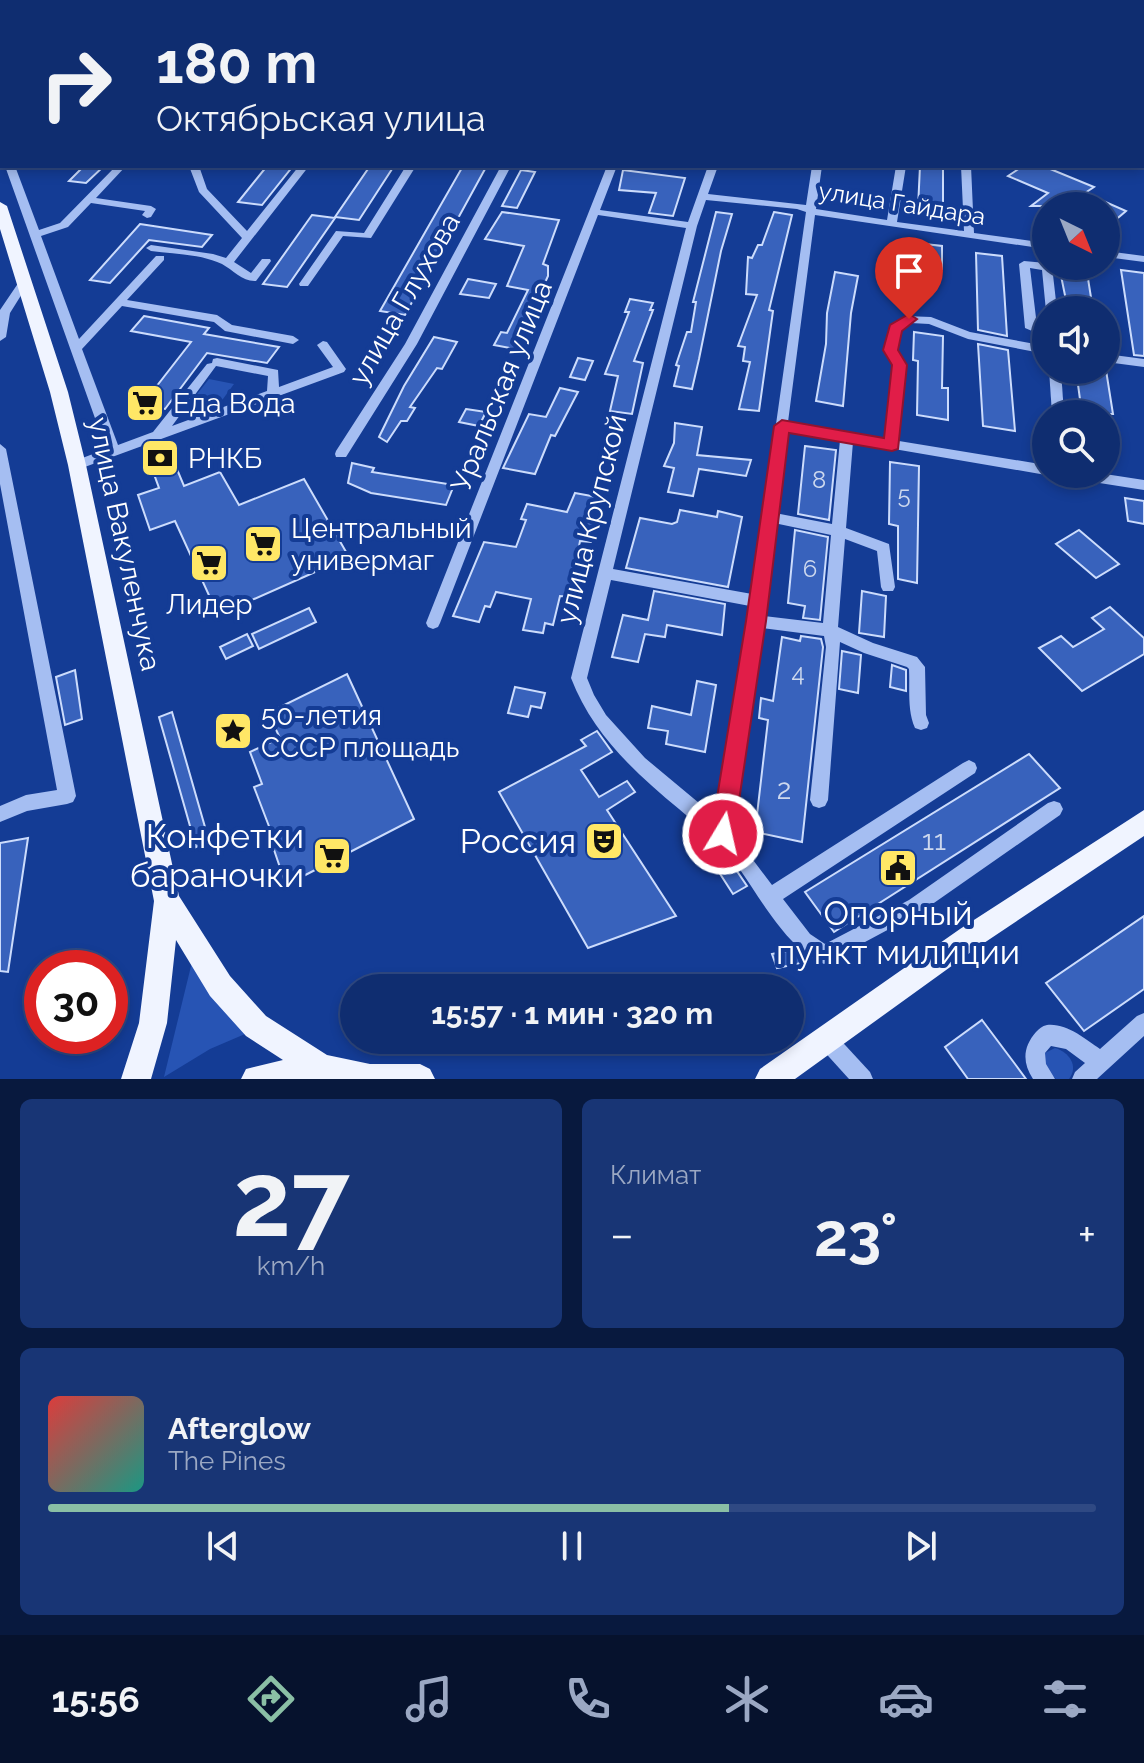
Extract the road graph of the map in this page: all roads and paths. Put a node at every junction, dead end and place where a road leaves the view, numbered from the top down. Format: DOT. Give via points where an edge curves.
graph roads {
  1 [pos="11,168"];
  2 [pos="119,168"];
  3 [pos="195,168"];
  4 [pos="302,168"];
  5 [pos="410,168"];
  6 [pos="505,168"];
  7 [pos="611,168"];
  8 [pos="712,168"];
  9 [pos="817,168"];
  10 [pos="901,168"];
  11 [pos="966,168"];
  12 [pos="704,197"];
  13 [pos="89,200"];
  14 [pos="0,206"];
  15 [pos="808,210"];
  16 [pos="595,212"];
  17 [pos="147,215"];
  18 [pos="892,224"];
  19 [pos="692,226"];
  20 [pos="35,235"];
  21 [pos="969,235"];
  22 [pos="248,238"];
  23 [pos="1032,244"];
  24 [pos="151,248"];
  25 [pos="7,252"];
  26 [pos="1120,256"];
  27 [pos="160,258"];
  28 [pos="1144,259"];
  29 [pos="266,261"];
  30 [pos="228,263"];
  31 [pos="1032,265"];
  32 [pos="25,281"];
  33 [pos="304,284"];
  34 [pos="119,302"];
  35 [pos="1032,328"];
  36 [pos="0,337"];
  37 [pos="293,340"];
  38 [pos="323,345"];
  39 [pos="1032,347"];
  40 [pos="76,349"];
  41 [pos="1120,360"];
  42 [pos="1144,363"];
  43 [pos="273,393"];
  44 [pos="782,426"];
  45 [pos="159,434"];
  46 [pos="847,438"];
  47 [pos="892,445"];
  48 [pos="0,449"];
  49 [pos="113,450"];
  50 [pos="341,454"];
  51 [pos="77,465"];
  52 [pos="1032,468"];
  53 [pos="1120,481"];
  54 [pos="1144,485"];
  55 [pos="768,517"];
  56 [pos="840,531"];
  57 [pos="604,573"];
  58 [pos="888,587"];
  59 [pos="758,601"];
  60 [pos="756,621"];
  61 [pos="433,623"];
  62 [pos="830,630"];
  63 [pos="921,723"];
  64 [pos="969,768"];
  65 [pos="819,800"];
  66 [pos="1054,809"];
  67 [pos="0,814"];
  68 [pos="1144,822"];
  69 [pos="723,834"];
  70 [pos="770,897"];
  71 [pos="167,901"];
  72 [pos="1144,1023"];
  73 [pos="827,1040"];
  74 [pos="1101,1062"];
  75 [pos="321,1068"];
  76 [pos="136,1079"];
  77 [pos="256,1079"];
  78 [pos="369,1079"];
  79 [pos="420,1079"];
  80 [pos="770,1079"];
  81 [pos="863,1079"];
  82 [pos="1045,1079"];
  83 [pos="1082,1079"];
  1 -- 20 [label="street"];
  2 -- 13 [label="street"];
  3 -- 22 [label="street" via="202,190"];
  4 -- 22 [label="street"];
  5 -- 33 [label="street" via="367,236 340,233"];
  6 -- 50 [label="street, улица Глухова" via="411,344"];
  7 -- 16 [label="street, Уральская улица"];
  8 -- 12 [label="street, улица Крупской"];
  9 -- 15 [label="street"];
  10 -- 18 [label="street"];
  11 -- 21 [label="street"];
  12 -- 15 [label="street, улица Гайдара"];
  12 -- 19 [label="street, улица Крупской"];
  13 -- 17 [label="street" via="151,209"];
  13 -- 20 [label="street" via="64,225"];
  14 -- 25 [label="main road, улица Вакуленчука"];
  15 -- 18 [label="street, улица Гайдара"];
  15 -- 44 [label="street"];
  16 -- 19 [label="street"];
  16 -- 61 [label="street, Уральская улица"];
  18 -- 21 [label="street, улица Гайдара"];
  19 -- 57 [label="street, улица Крупской"];
  20 -- 40 [label="street"];
  21 -- 23 [label="street, улица Гайдара"];
  22 -- 30 [label="street"];
  24 -- 30 [label="street"];
  25 -- 32 [label="main road, улица Вакуленчука"];
  26 -- 28 [label="street"];
  27 -- 34 [label="street"];
  29 -- 30 [label="street" via="252,279"];
  31 -- 35 [label="street" via="1024,264"];
  32 -- 36 [label="street" via="4,313"];
  32 -- 51 [label="main road, улица Вакуленчука"];
  34 -- 37 [label="street" via="217,319 229,328"];
  34 -- 40 [label="street"];
  38 -- 43 [label="street" via="340,369"];
  39 -- 47 [label="street" via="909,319 895,329 891,350 900,365"];
  40 -- 49 [label="street"];
  41 -- 42 [label="street"];
  43 -- 45 [label="street"];
  43 -- 45 [label="street" via="274,373 214,364"];
  44 -- 46 [label="street"];
  44 -- 55 [label="street"];
  45 -- 49 [label="street"];
  46 -- 47 [label="street"];
  46 -- 56 [label="street"];
  47 -- 52 [label="street"];
  48 -- 67 [label="street" via="67,796"];
  49 -- 51 [label="street"];
  51 -- 71 [label="main road, улица Вакуленчука"];
  53 -- 54 [label="street"];
  55 -- 56 [label="street"];
  55 -- 59 [label="street"];
  56 -- 58 [label="street" via="884,548"];
  56 -- 62 [label="street"];
  57 -- 59 [label="street"];
  57 -- 69 [label="street, улица Крупской" via="579,678 583,696 654,779"];
  59 -- 60 [label="street"];
  60 -- 62 [label="street"];
  60 -- 69 [label="street"];
  62 -- 63 [label="street" via="917,667"];
  62 -- 65 [label="street" via="834,647"];
  64 -- 70 [label="street"];
  66 -- 70 [label="street, улица Крупской" via="915,906 824,955 803,941"];
  68 -- 73 [label="main road"];
  69 -- 70 [label="street, улица Крупской"];
  71 -- 75 [label="main road, улица Вакуленчука" via="220,986 256,1026"];
  71 -- 76 [label="main road, улица Вакуленчука" via="153,1023"];
  72 -- 74 [label="street"];
  73 -- 80 [label="main road"];
  73 -- 81 [label="street"];
  74 -- 82 [label="street" via="1070,1040 1047,1035 1034,1050"];
  74 -- 83 [label="street"];
  75 -- 77 [label="main road"];
  75 -- 78 [label="main road"];
  78 -- 79 [label="main road"];
}
